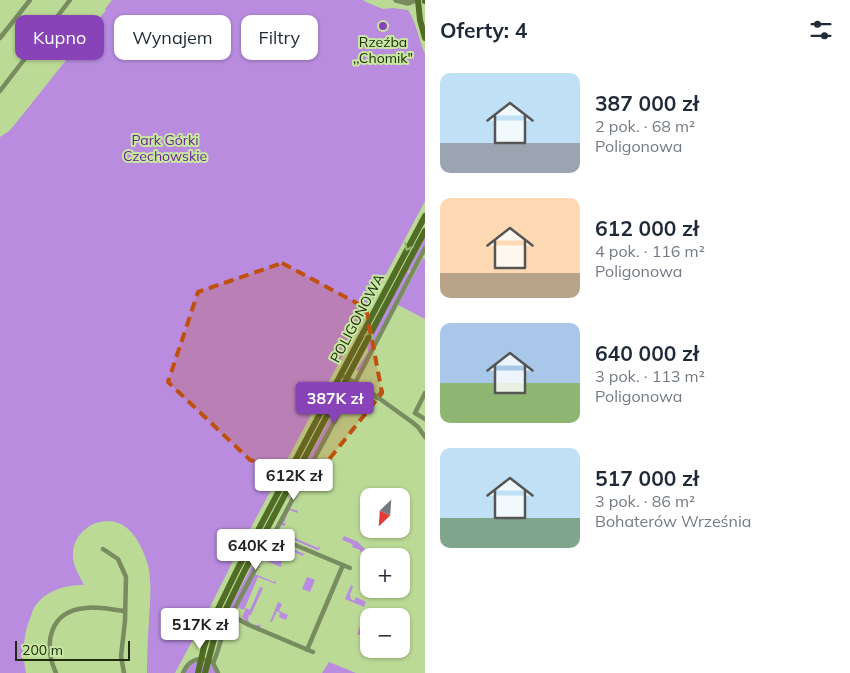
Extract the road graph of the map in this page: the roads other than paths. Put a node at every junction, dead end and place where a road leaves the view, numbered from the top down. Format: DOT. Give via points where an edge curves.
graph roads {
  1 [pos="30,0"];
  2 [pos="70,0"];
  3 [pos="396,0"];
  4 [pos="417,0"];
  5 [pos="0,38"];
  6 [pos="425,38"];
  7 [pos="0,91"];
  8 [pos="425,216"];
  9 [pos="425,231"];
  10 [pos="425,248"];
  11 [pos="344,376"];
  12 [pos="355,382"];
  13 [pos="382,391"];
  14 [pos="425,393"];
  15 [pos="378,398"];
  16 [pos="425,419"];
  17 [pos="424,435"];
  18 [pos="262,530"];
  19 [pos="276,530"];
  20 [pos="268,545"];
  21 [pos="103,549"];
  22 [pos="343,565"];
  23 [pos="350,568"];
  24 [pos="235,608"];
  25 [pos="241,610"];
  26 [pos="125,611"];
  27 [pos="233,618"];
  28 [pos="307,650"];
  29 [pos="312,652"];
  30 [pos="213,663"];
  31 [pos="56,673"];
  32 [pos="124,673"];
  33 [pos="183,673"];
  34 [pos="198,673"];
  35 [pos="206,673"];
  36 [pos="218,673"];
  1 -- 5 [label="street"];
  2 -- 7 [label="street"];
  3 -- 4 [label="street" via="408,3"];
  4 -- 6 [label="main road"];
  8 -- 11 [label="main road, POLIGONOWA, one-way"];
  11 -- 9 [label="main road, POLIGONOWA, one-way"];
  10 -- 12 [label="street"];
  11 -- 12 [label="street"];
  11 -- 18 [label="main road, POLIGONOWA"];
  12 -- 15 [label="street"];
  12 -- 19 [label="street"];
  13 -- 15 [label="street"];
  14 -- 16 [label="street" via="414,414"];
  15 -- 17 [label="street"];
  18 -- 22 [label="street"];
  18 -- 34 [label="main road, POLIGONOWA, bridge" via="226,590 214,617"];
  18 -- 35 [label="main road, POLIGONOWA, bridge" via="223,615"];
  20 -- 24 [label="street"];
  21 -- 26 [label="street" via="118,559 126,577"];
  22 -- 23 [label="street"];
  22 -- 28 [label="street"];
  24 -- 25 [label="street"];
  24 -- 27 [label="street"];
  26 -- 31 [label="street" via="87,607 73,610 60,618 50,639"];
  26 -- 32 [label="street" via="121,656"];
  27 -- 28 [label="street"];
  27 -- 30 [label="street" via="225,626"];
  28 -- 29 [label="street"];
  30 -- 33 [label="street" via="193,660"];
  30 -- 36 [label="street"];
}
